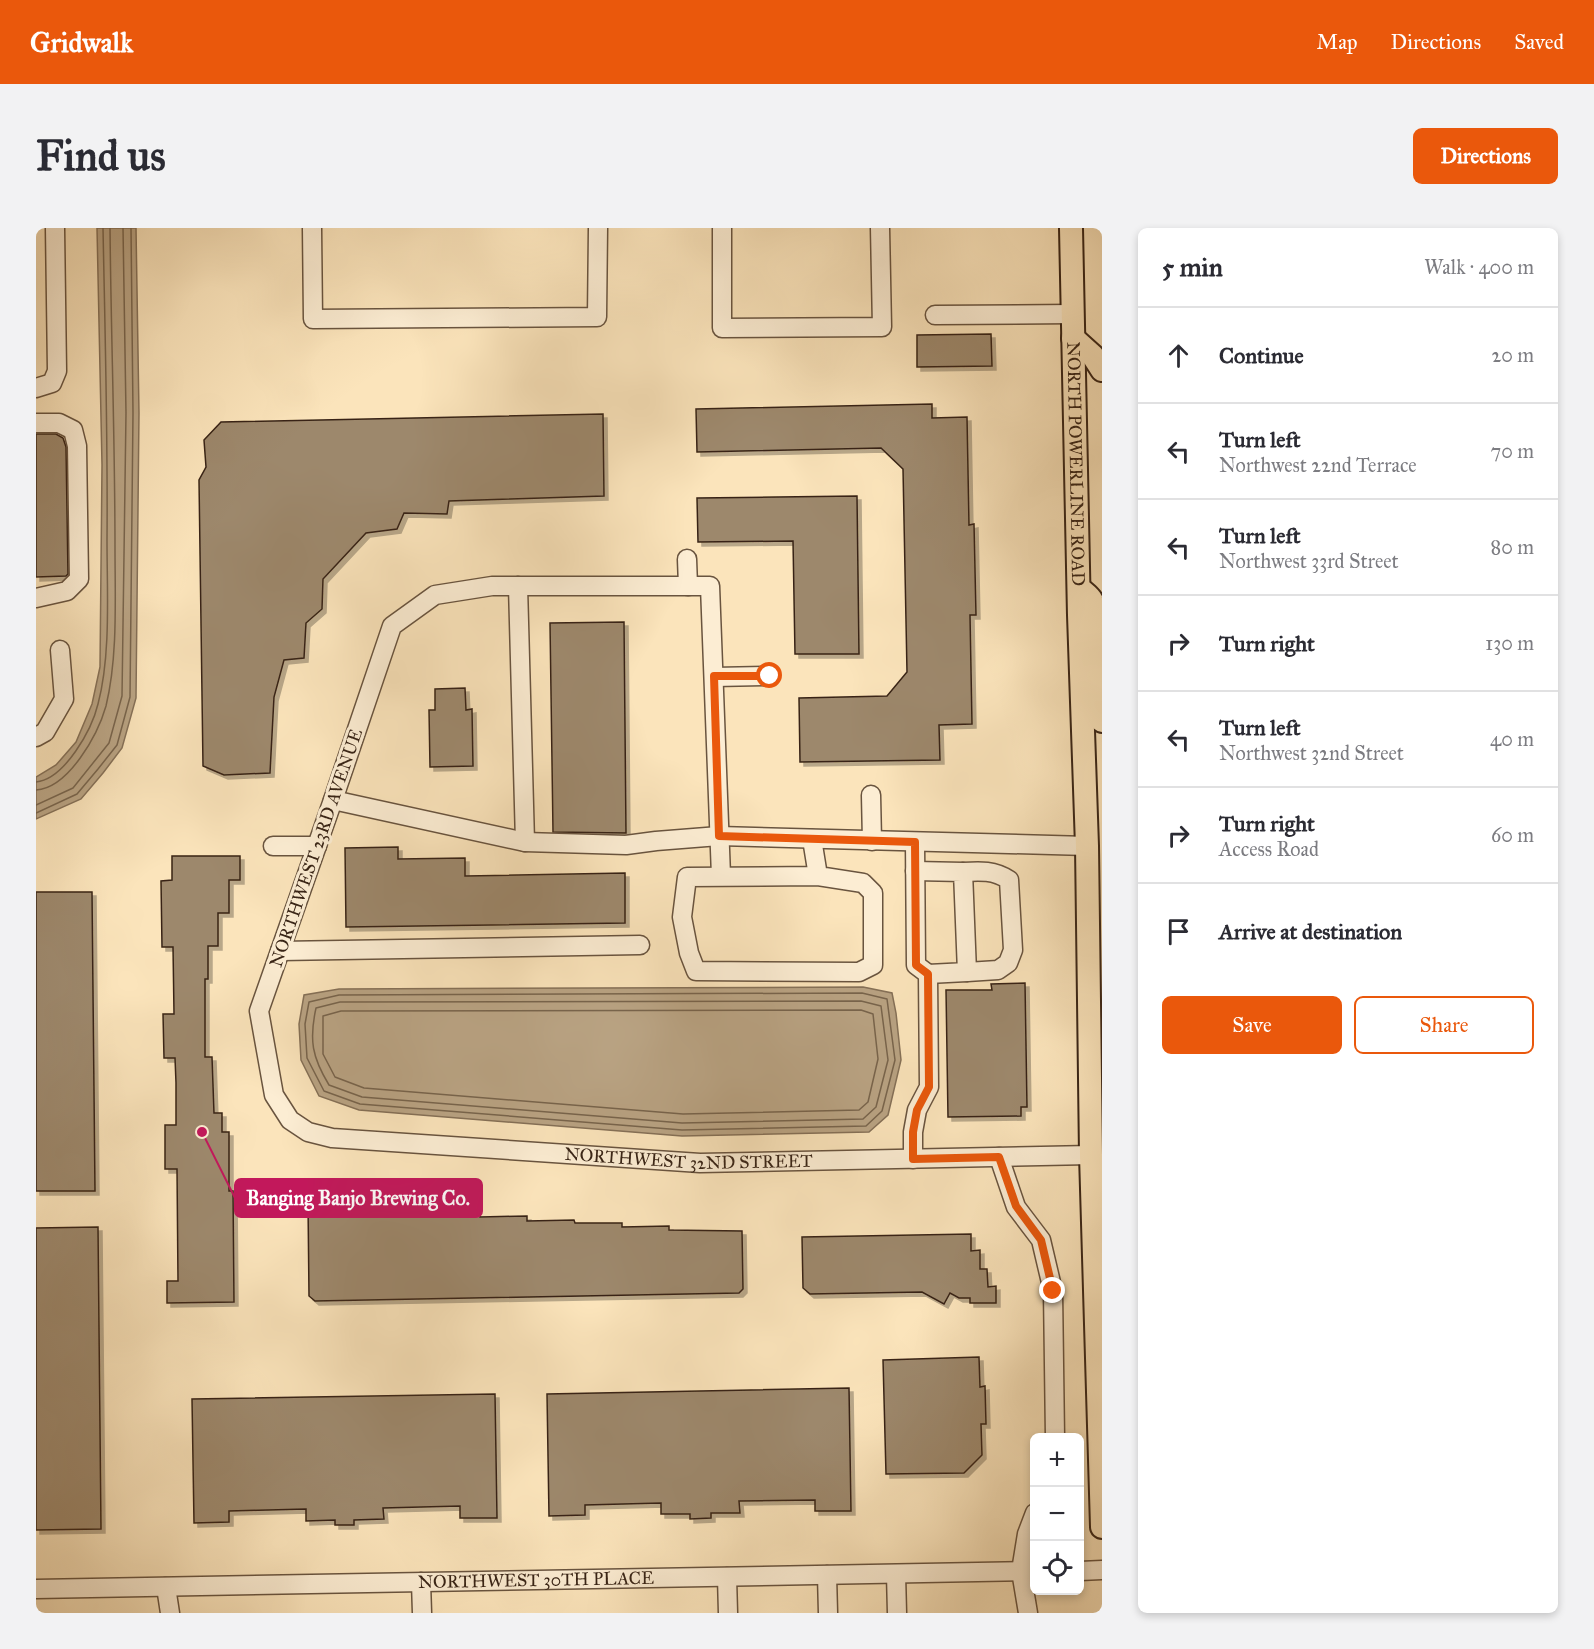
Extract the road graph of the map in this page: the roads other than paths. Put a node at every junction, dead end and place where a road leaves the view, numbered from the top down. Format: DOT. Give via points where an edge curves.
graph roads {
  1 [pos="55,228"];
  2 [pos="312,228"];
  3 [pos="598,228"];
  4 [pos="722,228"];
  5 [pos="880,228"];
  6 [pos="1071,228"];
  7 [pos="1073,314"];
  8 [pos="935,315"];
  9 [pos="1073,338"];
  10 [pos="1102,370"];
  11 [pos="36,388"];
  12 [pos="36,423"];
  13 [pos="687,559"];
  14 [pos="518,586"];
  15 [pos="688,586"];
  16 [pos="1078,588"];
  17 [pos="36,598"];
  18 [pos="60,650"];
  19 [pos="714,676"];
  20 [pos="770,676"];
  21 [pos="1102,721"];
  22 [pos="36,737"];
  23 [pos="871,795"];
  24 [pos="333,800"];
  25 [pos="719,836"];
  26 [pos="812,839"];
  27 [pos="872,841"];
  28 [pos="525,842"];
  29 [pos="915,842"];
  30 [pos="273,846"];
  31 [pos="317,846"];
  32 [pos="1095,851"];
  33 [pos="915,871"];
  34 [pos="963,872"];
  35 [pos="721,876"];
  36 [pos="818,876"];
  37 [pos="640,945"];
  38 [pos="280,951"];
  39 [pos="967,972"];
  40 [pos="928,974"];
  41 [pos="290,1120"];
  42 [pos="1091,1155"];
  43 [pos="999,1157"];
  44 [pos="913,1159"];
  45 [pos="1055,1433"];
  46 [pos="1030,1526"];
  47 [pos="1102,1527"];
  48 [pos="1102,1570"];
  49 [pos="1028,1571"];
  50 [pos="1084,1571"];
  51 [pos="896,1574"];
  52 [pos="826,1575"];
  53 [pos="728,1577"];
  54 [pos="421,1582"];
  55 [pos="166,1587"];
  56 [pos="36,1589"];
  57 [pos="170,1613"];
  58 [pos="422,1613"];
  59 [pos="728,1613"];
  60 [pos="828,1613"];
  61 [pos="897,1613"];
  62 [pos="1029,1613"];
  1 -- 11 [label="street" via="57,371 52,383"];
  2 -- 3 [label="street" via="313,320 597,317"];
  4 -- 5 [label="street" via="722,328 882,327"];
  6 -- 7 [label="main road, NORTH POWERLINE ROAD"];
  7 -- 8 [label="street"];
  7 -- 9 [label="main road, NORTH POWERLINE ROAD"];
  9 -- 10 [label="main road"];
  9 -- 16 [label="main road, NORTH POWERLINE ROAD"];
  12 -- 17 [label="street" via="59,423 73,430 79,579 67,591"];
  13 -- 15 [label="street"];
  14 -- 15 [label="street"];
  14 -- 24 [label="street, NORTHWEST 23RD AVENUE" via="435,595 392,626"];
  14 -- 28 [label="street"];
  15 -- 19 [label="street" via="710,586"];
  16 -- 21 [label="main road" via="1093,601 1098,622"];
  16 -- 32 [label="main road, NORTH POWERLINE ROAD"];
  18 -- 22 [label="street" via="64,699 45,732"];
  19 -- 20 [label="street"];
  19 -- 25 [label="street"];
  23 -- 27 [label="street"];
  24 -- 28 [label="street"];
  24 -- 31 [label="street, NORTHWEST 23RD AVENUE"];
  25 -- 26 [label="street"];
  25 -- 28 [label="street" via="626,845"];
  25 -- 35 [label="street"];
  26 -- 27 [label="street"];
  26 -- 36 [label="street"];
  27 -- 29 [label="street"];
  29 -- 32 [label="street"];
  29 -- 33 [label="street"];
  30 -- 31 [label="street"];
  31 -- 38 [label="street, NORTHWEST 23RD AVENUE"];
  32 -- 42 [label="main road, NORTH POWERLINE ROAD"];
  33 -- 34 [label="street"];
  33 -- 40 [label="street" via="916,965"];
  34 -- 39 [label="street"];
  34 -- 39 [label="street" via="987,871 1009,880 1013,950 1008,963 998,969"];
  35 -- 36 [label="street"];
  35 -- 36 [label="street" via="687,877 682,917 696,971 859,972 873,965 873,893 863,883"];
  37 -- 38 [label="street"];
  38 -- 41 [label="street, NORTHWEST 23RD AVENUE" via="259,1011 274,1095"];
  39 -- 40 [label="street"];
  40 -- 44 [label="street" via="929,1087 917,1110"];
  41 -- 44 [label="street, NORTHWEST 32ND STREET" via="308,1132 332,1138 700,1163"];
  42 -- 43 [label="street, NORTHWEST 32ND STREET"];
  42 -- 47 [label="main road, NORTH POWERLINE ROAD"];
  43 -- 44 [label="street, NORTHWEST 32ND STREET"];
  43 -- 45 [label="street" via="1016,1206 1041,1240 1053,1291"];
  46 -- 49 [label="street"];
  48 -- 50 [label="street"];
  49 -- 51 [label="street, NORTHWEST 30TH PLACE"];
  49 -- 62 [label="street"];
  51 -- 52 [label="street, NORTHWEST 30TH PLACE"];
  51 -- 61 [label="street"];
  52 -- 53 [label="street, NORTHWEST 30TH PLACE"];
  52 -- 60 [label="street"];
  53 -- 54 [label="street, NORTHWEST 30TH PLACE"];
  53 -- 59 [label="street"];
  54 -- 55 [label="street, NORTHWEST 30TH PLACE"];
  54 -- 58 [label="street"];
  55 -- 56 [label="street, NORTHWEST 30TH PLACE"];
  55 -- 57 [label="street"];
}
